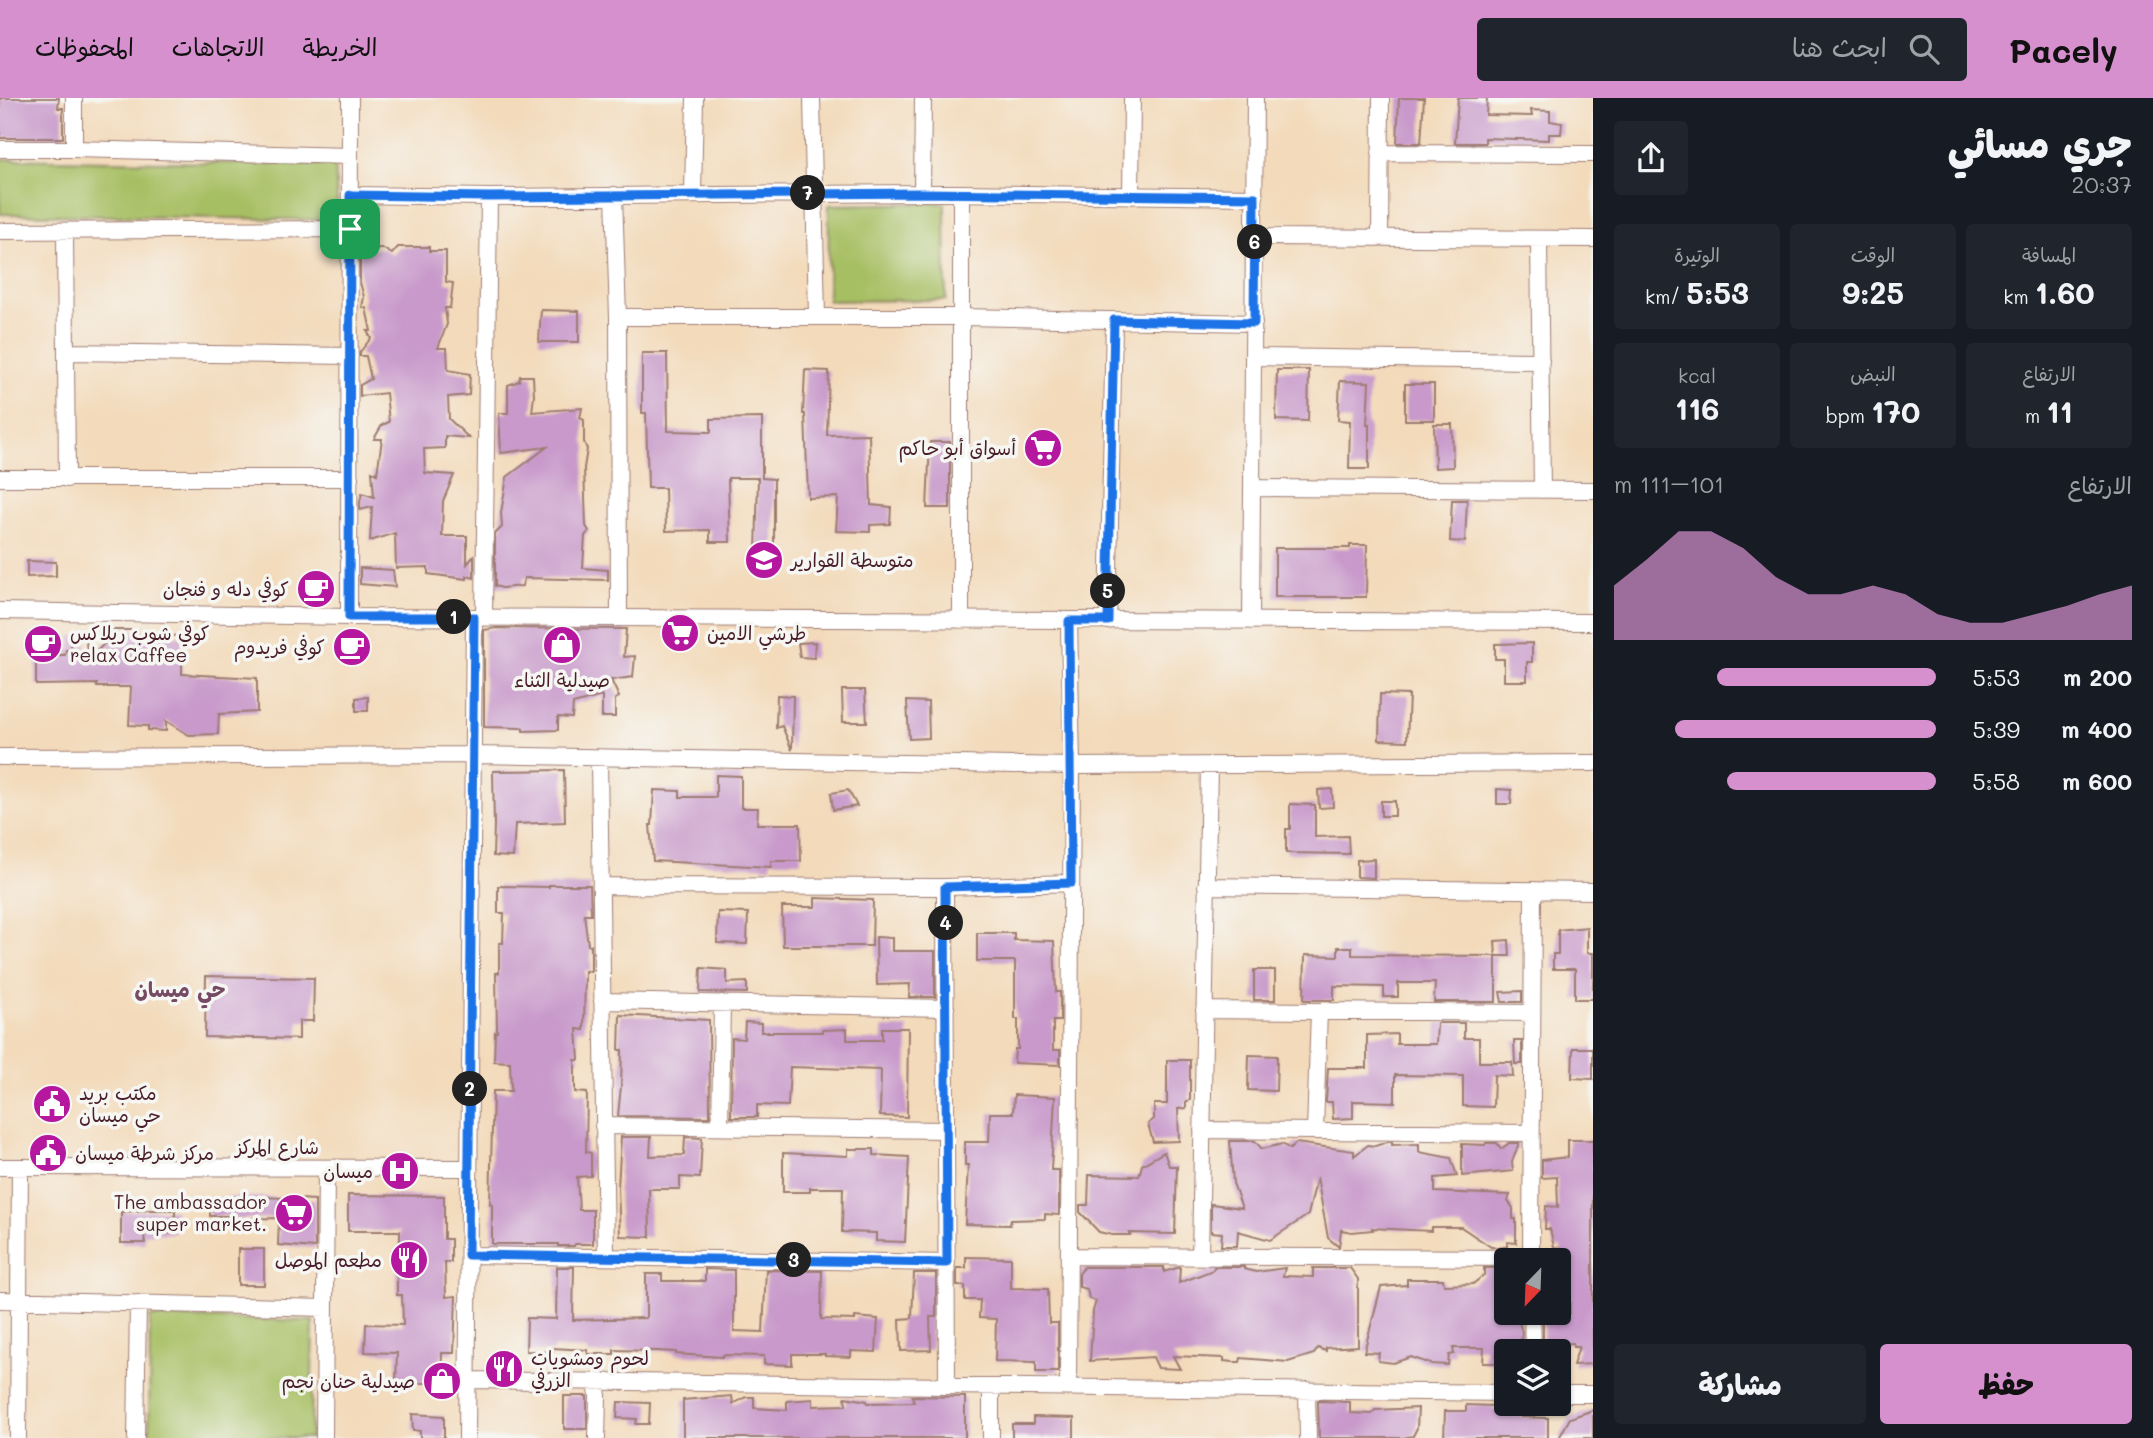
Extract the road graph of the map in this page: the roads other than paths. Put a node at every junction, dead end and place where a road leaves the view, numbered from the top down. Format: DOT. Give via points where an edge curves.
graph roads {
  1 [pos="74,98"];
  2 [pos="350,98"];
  3 [pos="695,98"];
  4 [pos="812,98"];
  5 [pos="923,98"];
  6 [pos="1132,98"];
  7 [pos="1255,98"];
  8 [pos="1381,98"];
  9 [pos="0,149"];
  10 [pos="74,149"];
  11 [pos="1380,153"];
  12 [pos="1593,154"];
  13 [pos="350,156"];
  14 [pos="814,193"];
  15 [pos="922,193"];
  16 [pos="961,193"];
  17 [pos="693,194"];
  18 [pos="350,195"];
  19 [pos="614,195"];
  20 [pos="1131,196"];
  21 [pos="489,197"];
  22 [pos="1255,197"];
  23 [pos="350,229"];
  24 [pos="0,230"];
  25 [pos="65,232"];
  26 [pos="1255,237"];
  27 [pos="1380,238"];
  28 [pos="1539,239"];
  29 [pos="1593,239"];
  30 [pos="618,317"];
  31 [pos="817,317"];
  32 [pos="962,317"];
  33 [pos="1114,320"];
  34 [pos="1254,323"];
  35 [pos="68,352"];
  36 [pos="350,356"];
  37 [pos="1253,357"];
  38 [pos="1541,361"];
  39 [pos="0,478"];
  40 [pos="349,478"];
  41 [pos="67,479"];
  42 [pos="1252,488"];
  43 [pos="1542,490"];
  44 [pos="1593,490"];
  45 [pos="0,611"];
  46 [pos="620,616"];
  47 [pos="349,617"];
  48 [pos="479,617"];
  49 [pos="961,620"];
  50 [pos="1069,621"];
  51 [pos="1108,621"];
  52 [pos="1251,621"];
  53 [pos="1593,622"];
  54 [pos="473,755"];
  55 [pos="0,757"];
  56 [pos="599,758"];
  57 [pos="1593,764"];
  58 [pos="1072,766"];
  59 [pos="1209,766"];
  60 [pos="1071,883"];
  61 [pos="602,886"];
  62 [pos="1206,886"];
  63 [pos="945,887"];
  64 [pos="1533,890"];
  65 [pos="1593,891"];
  66 [pos="602,1001"];
  67 [pos="722,1003"];
  68 [pos="946,1009"];
  69 [pos="1204,1010"];
  70 [pos="1319,1011"];
  71 [pos="1532,1013"];
  72 [pos="603,1126"];
  73 [pos="720,1127"];
  74 [pos="946,1130"];
  75 [pos="1202,1130"];
  76 [pos="1315,1131"];
  77 [pos="1531,1133"];
  78 [pos="0,1167"];
  79 [pos="20,1167"];
  80 [pos="326,1168"];
  81 [pos="469,1168"];
  82 [pos="1531,1248"];
  83 [pos="468,1255"];
  84 [pos="606,1256"];
  85 [pos="1070,1256"];
  86 [pos="1200,1257"];
  87 [pos="1494,1259"];
  88 [pos="947,1263"];
  89 [pos="0,1300"];
  90 [pos="19,1300"];
  91 [pos="138,1303"];
  92 [pos="325,1308"];
  93 [pos="467,1380"];
  94 [pos="596,1381"];
  95 [pos="947,1386"];
  96 [pos="991,1387"];
  97 [pos="1068,1387"];
  98 [pos="1307,1390"];
  99 [pos="1494,1393"];
  100 [pos="1571,1394"];
  101 [pos="1593,1394"];
  102 [pos="19,1438"];
  103 [pos="136,1438"];
  104 [pos="324,1438"];
  105 [pos="467,1438"];
  106 [pos="597,1438"];
  107 [pos="991,1438"];
  108 [pos="1308,1438"];
  1 -- 10 [label="street"];
  2 -- 13 [label="street"];
  3 -- 17 [label="street"];
  4 -- 14 [label="street"];
  5 -- 15 [label="street"];
  6 -- 20 [label="street"];
  7 -- 22 [label="street"];
  8 -- 11 [label="street"];
  9 -- 10 [label="street"];
  10 -- 13 [label="street"];
  11 -- 12 [label="street"];
  11 -- 27 [label="street"];
  13 -- 18 [label="street"];
  14 -- 15 [label="street"];
  14 -- 17 [label="street"];
  14 -- 31 [label="street"];
  15 -- 16 [label="street"];
  16 -- 20 [label="street"];
  16 -- 32 [label="street"];
  17 -- 19 [label="street"];
  18 -- 21 [label="street"];
  18 -- 23 [label="street"];
  19 -- 21 [label="street"];
  19 -- 30 [label="street"];
  20 -- 22 [label="street"];
  21 -- 48 [label="street"];
  22 -- 26 [label="street"];
  23 -- 25 [label="street"];
  23 -- 36 [label="street"];
  24 -- 25 [label="street"];
  25 -- 35 [label="street"];
  26 -- 27 [label="street"];
  26 -- 34 [label="street"];
  27 -- 28 [label="street"];
  28 -- 29 [label="street"];
  28 -- 38 [label="street"];
  30 -- 31 [label="street"];
  30 -- 46 [label="street"];
  31 -- 32 [label="street"];
  32 -- 33 [label="street"];
  32 -- 49 [label="street"];
  33 -- 34 [label="street"];
  33 -- 51 [label="street"];
  34 -- 37 [label="street"];
  35 -- 36 [label="street"];
  35 -- 41 [label="street"];
  36 -- 40 [label="street"];
  37 -- 38 [label="street"];
  37 -- 42 [label="street"];
  38 -- 43 [label="street"];
  39 -- 41 [label="street"];
  40 -- 41 [label="street"];
  40 -- 47 [label="street"];
  42 -- 43 [label="street"];
  42 -- 52 [label="street"];
  43 -- 44 [label="street"];
  45 -- 47 [label="street"];
  46 -- 48 [label="street"];
  46 -- 49 [label="street"];
  47 -- 48 [label="street"];
  48 -- 54 [label="street"];
  49 -- 50 [label="street"];
  50 -- 51 [label="street"];
  50 -- 58 [label="street"];
  51 -- 52 [label="street"];
  52 -- 53 [label="street"];
  54 -- 55 [label="street"];
  54 -- 56 [label="street"];
  54 -- 81 [label="street"];
  56 -- 58 [label="street"];
  56 -- 61 [label="street"];
  57 -- 59 [label="street"];
  58 -- 59 [label="street"];
  58 -- 60 [label="street"];
  59 -- 62 [label="street"];
  60 -- 63 [label="street"];
  60 -- 85 [label="street"];
  61 -- 63 [label="street"];
  61 -- 66 [label="street"];
  62 -- 64 [label="street"];
  62 -- 69 [label="street"];
  63 -- 68 [label="street"];
  64 -- 65 [label="street"];
  64 -- 71 [label="street"];
  66 -- 67 [label="street"];
  66 -- 72 [label="street"];
  67 -- 68 [label="street"];
  67 -- 73 [label="street"];
  68 -- 74 [label="street"];
  69 -- 70 [label="street"];
  69 -- 75 [label="street"];
  70 -- 71 [label="street"];
  70 -- 76 [label="street"];
  71 -- 77 [label="street"];
  72 -- 73 [label="street"];
  72 -- 84 [label="street"];
  73 -- 74 [label="street"];
  74 -- 88 [label="street"];
  75 -- 76 [label="street"];
  75 -- 86 [label="street"];
  76 -- 77 [label="street"];
  77 -- 82 [label="street"];
  78 -- 79 [label="street, شارع المركز"];
  79 -- 80 [label="street, شارع المركز"];
  79 -- 90 [label="street"];
  80 -- 81 [label="street, شارع المركز"];
  80 -- 92 [label="street"];
  81 -- 83 [label="street"];
  83 -- 84 [label="street"];
  83 -- 93 [label="street"];
  84 -- 88 [label="street"];
  85 -- 86 [label="street"];
  85 -- 97 [label="street"];
  86 -- 87 [label="street"];
  88 -- 95 [label="street"];
  89 -- 90 [label="street"];
  90 -- 91 [label="street"];
  90 -- 102 [label="street"];
  91 -- 92 [label="street"];
  91 -- 103 [label="street"];
  92 -- 104 [label="street"];
  93 -- 94 [label="street"];
  93 -- 105 [label="street"];
  94 -- 95 [label="street"];
  94 -- 106 [label="street"];
  95 -- 96 [label="street"];
  96 -- 97 [label="street"];
  96 -- 107 [label="street"];
  97 -- 98 [label="street"];
  98 -- 99 [label="street"];
  98 -- 108 [label="street"];
  100 -- 101 [label="street"];
}
